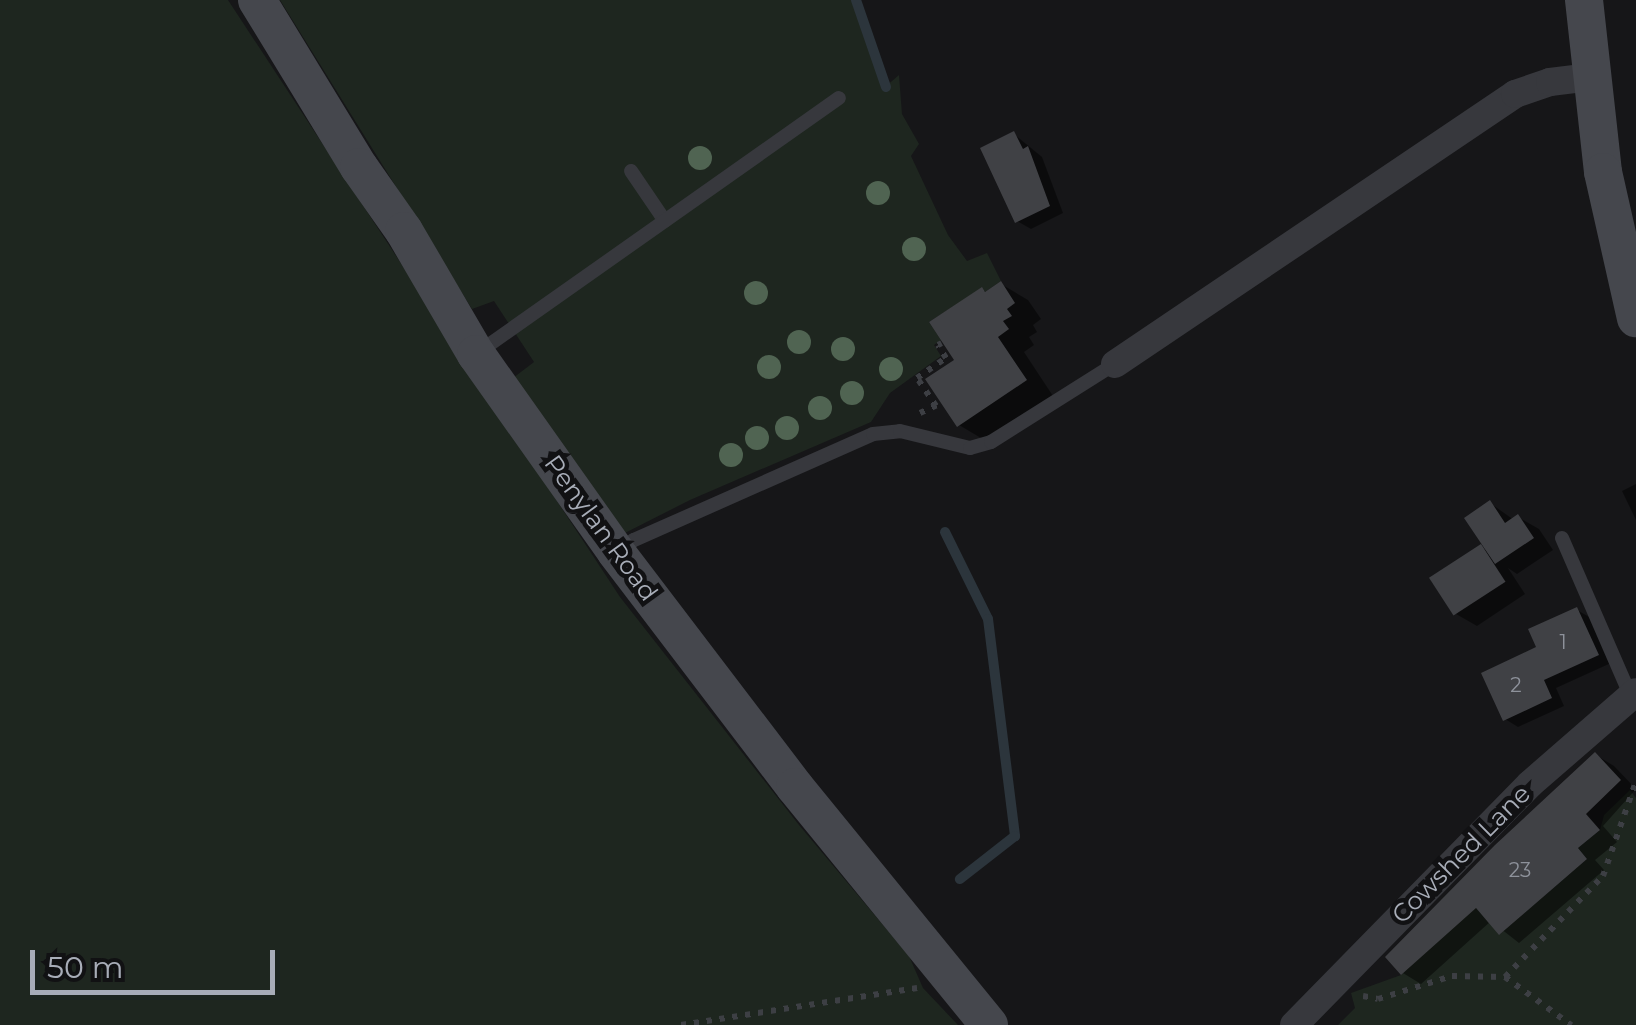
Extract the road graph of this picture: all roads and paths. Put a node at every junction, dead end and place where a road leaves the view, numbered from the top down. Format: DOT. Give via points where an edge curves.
graph roads {
  1 [pos="257,0"];
  2 [pos="1584,0"];
  3 [pos="1591,77"];
  4 [pos="840,98"];
  5 [pos="632,171"];
  6 [pos="665,221"];
  7 [pos="1636,318"];
  8 [pos="942,342"];
  9 [pos="476,354"];
  10 [pos="1115,364"];
  11 [pos="936,406"];
  12 [pos="1562,538"];
  13 [pos="616,552"];
  14 [pos="1633,695"];
  15 [pos="1636,781"];
  16 [pos="1504,977"];
  17 [pos="955,984"];
  18 [pos="1328,988"];
  19 [pos="682,1025"];
  20 [pos="989,1025"];
  21 [pos="1294,1025"];
  22 [pos="1572,1025"];
  1 -- 9 [label="street, Penylan Road"];
  2 -- 3 [label="street"];
  3 -- 7 [label="street" via="1603,172"];
  3 -- 10 [label="street" via="1514,94"];
  4 -- 6 [label="lane"];
  5 -- 6 [label="lane"];
  6 -- 9 [label="lane"];
  8 -- 11 [label="path" via="946,358 917,378"];
  9 -- 13 [label="street, Penylan Road"];
  10 -- 13 [label="lane" via="991,442 970,448 900,431 873,434"];
  12 -- 14 [label="lane"];
  13 -- 17 [label="street, Penylan Road"];
  14 -- 18 [label="street, Cowshed Lane" via="1530,784"];
  15 -- 16 [label="path" via="1602,876"];
  16 -- 18 [label="path" via="1452,976 1378,999"];
  16 -- 22 [label="path"];
  17 -- 19 [label="path"];
  17 -- 20 [label="street, Penylan Road"];
  18 -- 21 [label="street, Cowshed Lane"];
}
